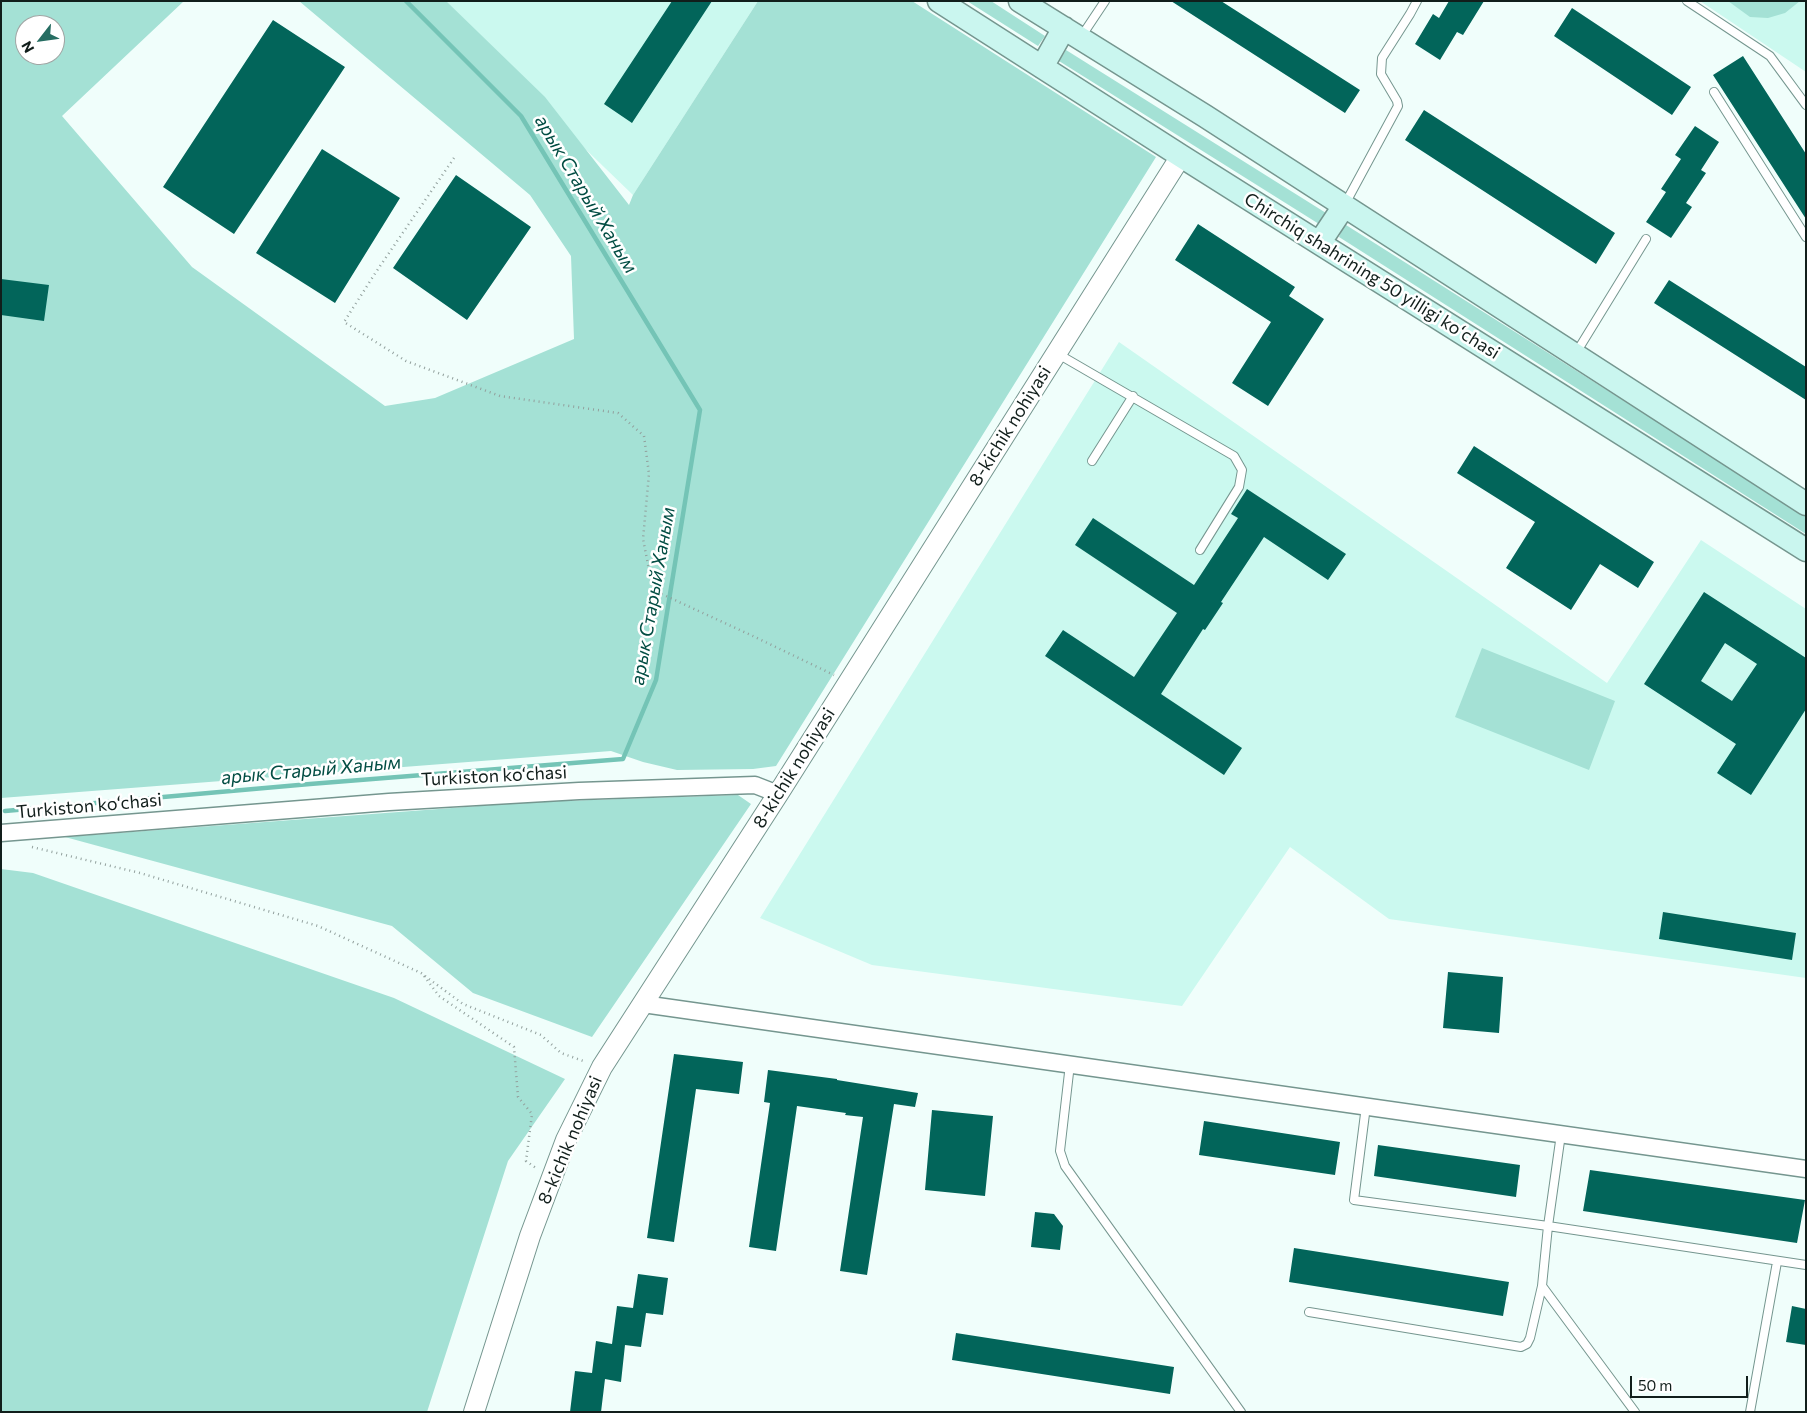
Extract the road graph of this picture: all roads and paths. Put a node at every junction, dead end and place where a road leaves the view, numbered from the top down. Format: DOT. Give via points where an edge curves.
graph roads {
  1 [pos="939,1"];
  2 [pos="1020,1"];
  3 [pos="1105,1"];
  4 [pos="1417,1"];
  5 [pos="1687,1"];
  6 [pos="1072,34"];
  7 [pos="1042,67"];
  8 [pos="1714,92"];
  9 [pos="1806,106"];
  10 [pos="1181,156"];
  11 [pos="454,158"];
  12 [pos="1344,206"];
  13 [pos="1806,237"];
  14 [pos="1646,239"];
  15 [pos="1320,242"];
  16 [pos="1056,353"];
  17 [pos="1574,354"];
  18 [pos="1133,396"];
  19 [pos="1092,461"];
  20 [pos="1806,504"];
  21 [pos="1200,550"];
  22 [pos="1806,550"];
  23 [pos="848,683"];
  24 [pos="778,794"];
  25 [pos="1,833"];
  26 [pos="26,845"];
  27 [pos="421,973"];
  28 [pos="644,1004"];
  29 [pos="1070,1064"];
  30 [pos="602,1067"];
  31 [pos="1366,1106"];
  32 [pos="1561,1134"];
  33 [pos="1806,1169"];
  34 [pos="551,1180"];
  35 [pos="1548,1226"];
  36 [pos="1778,1262"];
  37 [pos="1806,1265"];
  38 [pos="1542,1286"];
  39 [pos="1309,1312"];
  40 [pos="474,1412"];
  41 [pos="1241,1412"];
  42 [pos="1635,1412"];
  43 [pos="1750,1412"];
  1 -- 7 [label="main road, Chirchiq shahrining 50 yilligi koʻchasi"];
  2 -- 6 [label="main road"];
  3 -- 6 [label="lane"];
  4 -- 12 [label="lane" via="1382,58 1382,74 1398,106"];
  5 -- 9 [label="lane" via="1770,56"];
  6 -- 7 [label="main road"];
  6 -- 12 [label="main road"];
  7 -- 10 [label="main road, Chirchiq shahrining 50 yilligi koʻchasi"];
  8 -- 13 [label="lane"];
  10 -- 15 [label="main road, Chirchiq shahrining 50 yilligi koʻchasi"];
  10 -- 16 [label="street, 8-kichik nohiyasi"];
  11 -- 23 [label="path" via="344,322 406,361 500,396 618,413 644,436 649,474 643,539 653,590"];
  12 -- 15 [label="main road"];
  12 -- 17 [label="main road"];
  14 -- 17 [label="lane"];
  15 -- 22 [label="main road, Chirchiq shahrining 50 yilligi koʻchasi"];
  16 -- 18 [label="lane"];
  16 -- 23 [label="street, 8-kichik nohiyasi"];
  17 -- 20 [label="main road"];
  18 -- 19 [label="lane"];
  18 -- 21 [label="lane" via="1234,456 1242,470 1239,487"];
  23 -- 24 [label="street, 8-kichik nohiyasi"];
  24 -- 25 [label="street, Turkiston ko‘chasi" via="755,785 579,791 389,802"];
  24 -- 28 [label="street, 8-kichik nohiyasi"];
  26 -- 27 [label="path" via="140,873 318,926"];
  27 -- 30 [label="path" via="463,1004 541,1035 561,1053"];
  27 -- 34 [label="path" via="439,996 514,1047 518,1097 532,1114 526,1161"];
  28 -- 29 [label="street"];
  28 -- 30 [label="street, 8-kichik nohiyasi"];
  29 -- 31 [label="street"];
  29 -- 41 [label="lane" via="1060,1151 1066,1166"];
  30 -- 34 [label="street, 8-kichik nohiyasi" via="566,1140"];
  31 -- 32 [label="street"];
  31 -- 35 [label="lane" via="1354,1200"];
  32 -- 33 [label="street"];
  32 -- 35 [label="lane"];
  34 -- 40 [label="street, 8-kichik nohiyasi"];
  35 -- 36 [label="lane"];
  35 -- 38 [label="lane"];
  36 -- 37 [label="lane"];
  36 -- 43 [label="lane"];
  38 -- 39 [label="lane" via="1530,1338 1521,1347"];
  38 -- 42 [label="lane"];
}
